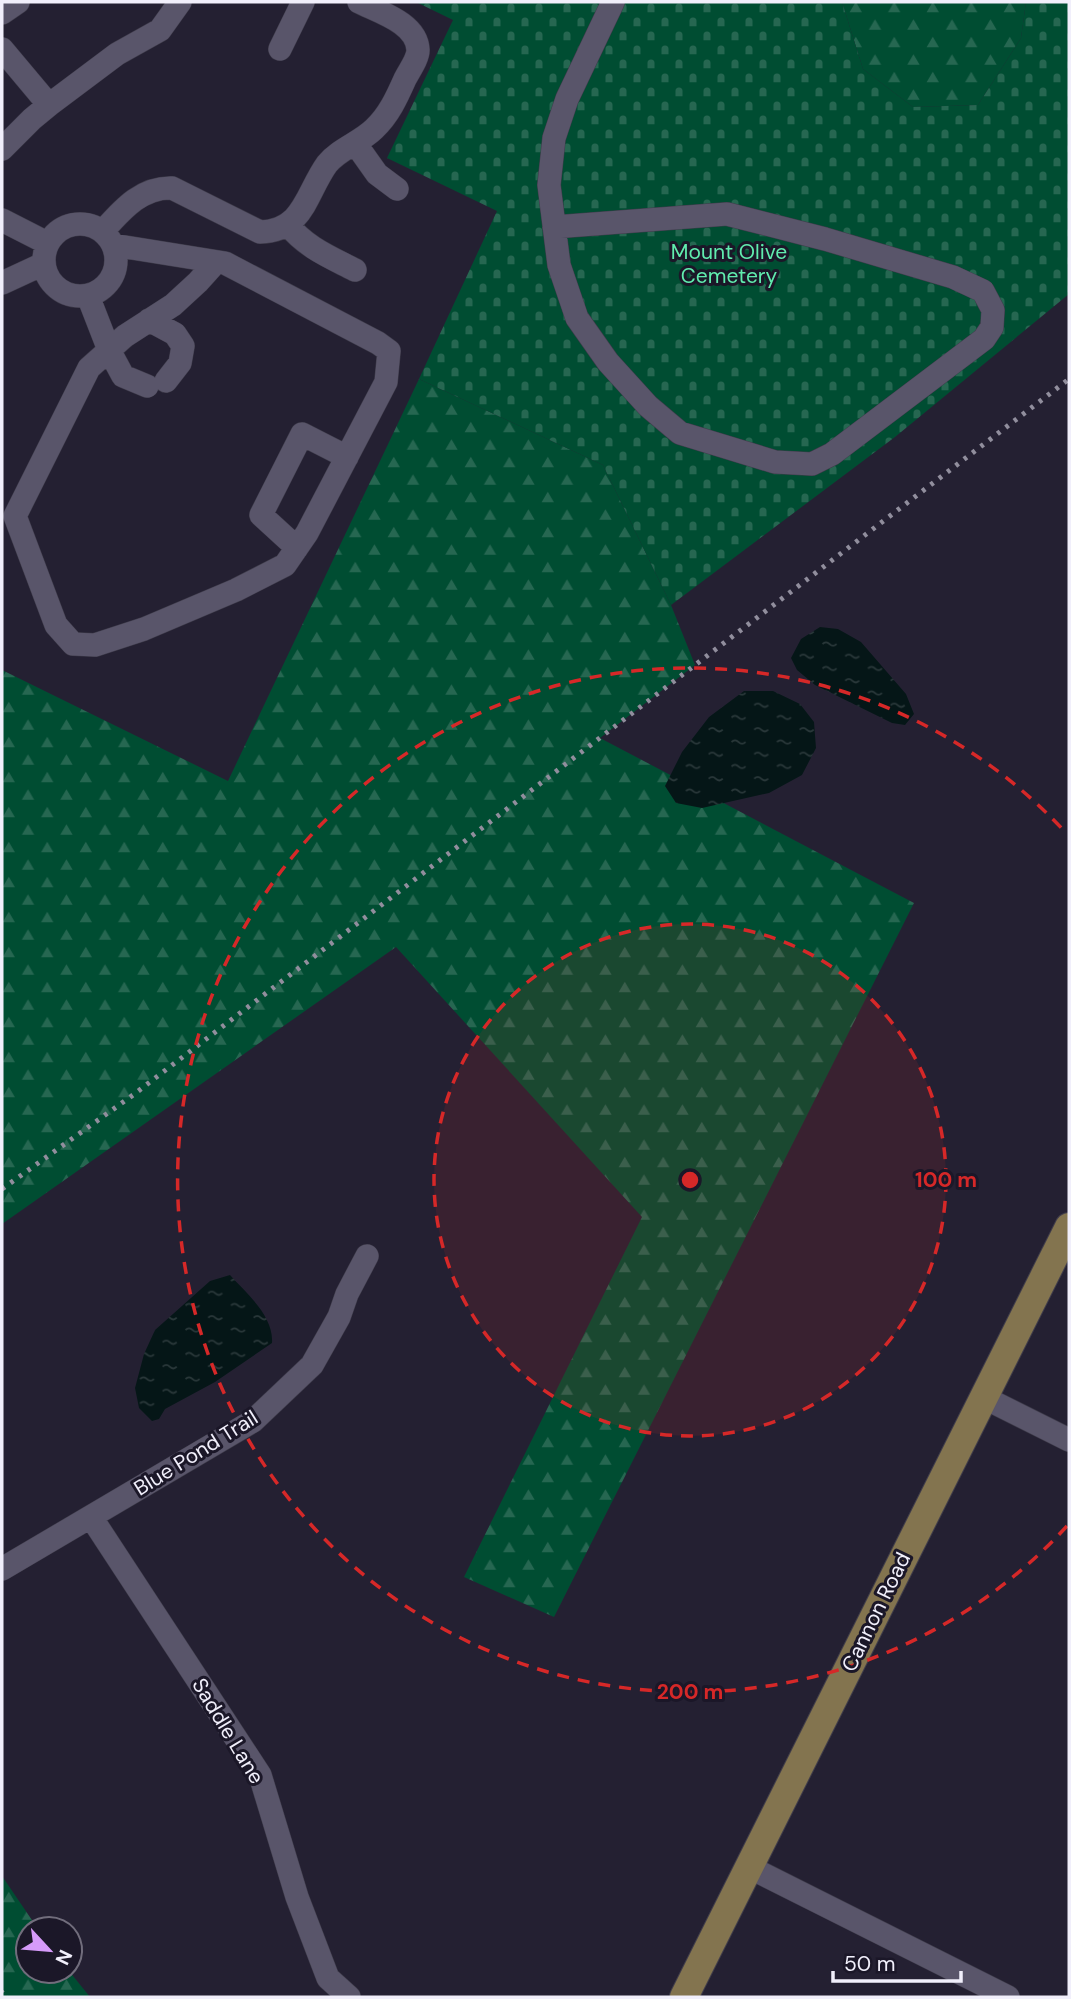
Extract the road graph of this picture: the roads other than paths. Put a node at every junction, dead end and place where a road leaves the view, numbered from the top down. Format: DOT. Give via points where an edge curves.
graph roads {
  1 [pos="18,2"];
  2 [pos="180,2"];
  3 [pos="303,2"];
  4 [pos="359,2"];
  5 [pos="614,2"];
  6 [pos="2,13"];
  7 [pos="2,49"];
  8 [pos="280,49"];
  9 [pos="49,106"];
  10 [pos="355,143"];
  11 [pos="2,149"];
  12 [pos="397,189"];
  13 [pos="2,220"];
  14 [pos="287,224"];
  15 [pos="554,227"];
  16 [pos="108,238"];
  17 [pos="45,253"];
  18 [pos="216,262"];
  19 [pos="355,270"];
  20 [pos="2,283"];
  21 [pos="88,296"];
  22 [pos="149,320"];
  23 [pos="109,350"];
  24 [pos="347,457"];
  25 [pos="297,548"];
  26 [pos="1069,1227"];
  27 [pos="367,1256"];
  28 [pos="983,1397"];
  29 [pos="1069,1440"];
  30 [pos="91,1517"];
  31 [pos="2,1569"];
  32 [pos="749,1867"];
  33 [pos="349,1997"];
  34 [pos="684,1997"];
  35 [pos="1008,1997"];
  1 -- 6 [label="street"];
  2 -- 9 [label="street" via="160,30 117,54"];
  3 -- 8 [label="street"];
  4 -- 10 [label="street" via="408,29 418,52 391,109"];
  5 -- 15 [label="street" via="554,138 550,185"];
  7 -- 9 [label="street"];
  9 -- 11 [label="street"];
  10 -- 12 [label="street" via="377,174"];
  10 -- 14 [label="street" via="328,163 297,216"];
  13 -- 17 [label="street"];
  14 -- 16 [label="street" via="260,232 172,188 158,187 120,212"];
  14 -- 19 [label="street" via="310,247"];
  15 -- 15 [label="street" via="559,265 577,318 608,362 648,406 680,433 775,462 812,464 832,454 984,339 992,327 993,310 983,291 953,277 727,214"];
  16 -- 17 [label="street" via="94,226 72,224 54,234"];
  16 -- 18 [label="street"];
  16 -- 21 [label="street" via="116,266 106,285"];
  17 -- 20 [label="street"];
  17 -- 21 [label="street" via="46,274 59,290"];
  18 -- 22 [label="street" via="173,305"];
  18 -- 24 [label="street" via="389,351 386,382"];
  21 -- 23 [label="street"];
  22 -- 23 [label="street"];
  22 -- 23 [label="street" via="175,334 183,346 180,363 157,384 123,376"];
  23 -- 25 [label="street" via="89,368 15,516 56,625 73,644 95,645 144,629 236,590 285,565"];
  24 -- 25 [label="street"];
  24 -- 25 [label="street" via="302,434 261,515"];
  26 -- 28 [label="main road, Cannon Road"];
  27 -- 30 [label="street, Blue Pond Trail" via="312,1365 262,1413"];
  28 -- 29 [label="street"];
  28 -- 32 [label="main road, Cannon Road"];
  30 -- 31 [label="street, Blue Pond Trail"];
  30 -- 33 [label="street, Saddle Lane" via="260,1775 297,1897 328,1978"];
  32 -- 34 [label="main road, Cannon Road"];
  32 -- 35 [label="street"];
}
